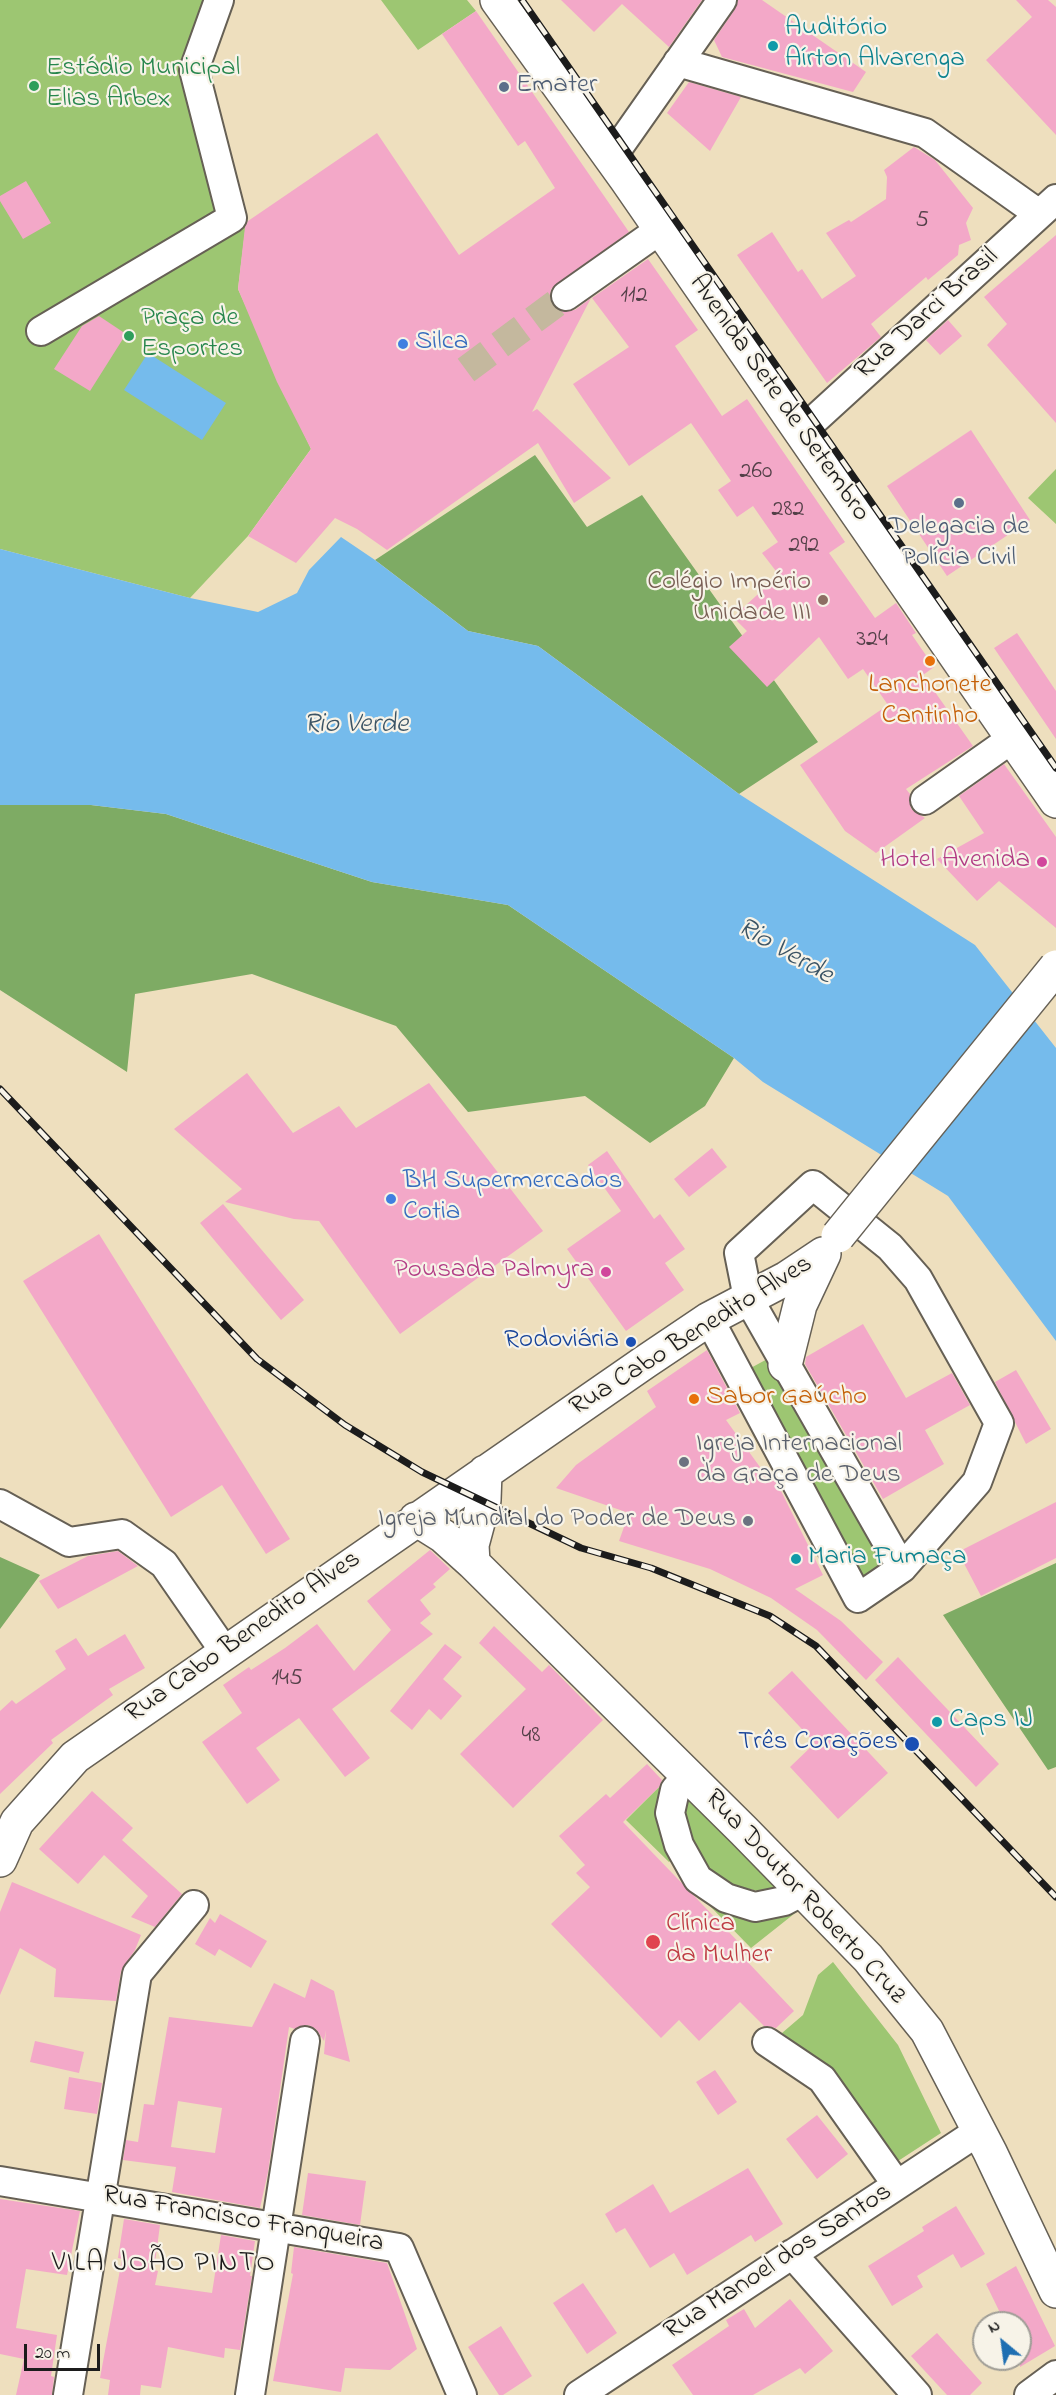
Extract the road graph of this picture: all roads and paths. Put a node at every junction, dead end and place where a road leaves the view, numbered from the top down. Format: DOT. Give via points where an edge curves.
graph roads {
  1 [pos="219,0"];
  2 [pos="496,0"];
  3 [pos="722,0"];
  4 [pos="678,62"];
  5 [pos="611,158"];
  6 [pos="1041,213"];
  7 [pos="661,229"];
  8 [pos="566,296"];
  9 [pos="41,331"];
  10 [pos="801,432"];
  11 [pos="1013,738"];
  12 [pos="925,800"];
  13 [pos="1056,801"];
  14 [pos="1056,967"];
  15 [pos="831,1245"];
  16 [pos="748,1298"];
  17 [pos="709,1319"];
  18 [pos="785,1365"];
  19 [pos="485,1473"];
  20 [pos="0,1504"];
  21 [pos="425,1513"];
  22 [pos="478,1522"];
  23 [pos="473,1563"];
  24 [pos="902,1568"];
  25 [pos="225,1652"];
  26 [pos="688,1775"];
  27 [pos="0,1860"];
  28 [pos="803,1891"];
  29 [pos="194,1905"];
  30 [pos="305,2041"];
  31 [pos="767,2042"];
  32 [pos="979,2132"];
  33 [pos="0,2181"];
  34 [pos="897,2186"];
  35 [pos="99,2197"];
  36 [pos="277,2227"];
  37 [pos="792,2254"];
  38 [pos="1056,2291"];
  39 [pos="1056,2375"];
  40 [pos="68,2395"];
  41 [pos="250,2395"];
  42 [pos="462,2395"];
  43 [pos="579,2395"];
  44 [pos="917,2395"];
  45 [pos="1029,2395"];
  1 -- 9 [label="street" via="194,70 232,218"];
  2 -- 5 [label="main road, Avenida Sete de Setembro"];
  3 -- 4 [label="street"];
  4 -- 5 [label="street"];
  4 -- 6 [label="street" via="924,133"];
  5 -- 7 [label="main road, Avenida Sete de Setembro"];
  6 -- 10 [label="street, Rua Darci Brasil"];
  7 -- 8 [label="street"];
  7 -- 10 [label="main road, Avenida Sete de Setembro"];
  10 -- 11 [label="main road, Avenida Sete de Setembro"];
  11 -- 12 [label="street"];
  11 -- 13 [label="main road, Avenida Sete de Setembro"];
  14 -- 15 [label="main road, bridge"];
  15 -- 16 [label="main road, Rua Cabo Benedito Alves"];
  15 -- 18 [label="main road" via="800,1305"];
  16 -- 17 [label="main road, Rua Cabo Benedito Alves"];
  16 -- 18 [label="street"];
  16 -- 24 [label="street" via="739,1253 813,1185 890,1247 918,1279 999,1423 977,1482"];
  17 -- 19 [label="main road, Rua Cabo Benedito Alves"];
  17 -- 24 [label="street" via="858,1598"];
  18 -- 24 [label="street"];
  19 -- 21 [label="main road, Rua Cabo Benedito Alves"];
  19 -- 22 [label="main road"];
  20 -- 25 [label="street" via="69,1542 122,1534 164,1564"];
  21 -- 22 [label="main road"];
  21 -- 23 [label="main road, Rua Doutor Roberto Cruz"];
  21 -- 25 [label="main road, Rua Cabo Benedito Alves"];
  22 -- 23 [label="main road" via="472,1545"];
  23 -- 26 [label="main road, Rua Doutor Roberto Cruz"];
  25 -- 27 [label="main road, Rua Cabo Benedito Alves" via="75,1757 17,1822"];
  26 -- 28 [label="main road, Rua Doutor Roberto Cruz"];
  26 -- 28 [label="street" via="675,1790 670,1813 679,1845 698,1879 726,1898 755,1907 784,1901"];
  28 -- 32 [label="main road, Rua Doutor Roberto Cruz" via="868,1958 927,2031"];
  29 -- 35 [label="street" via="137,1974"];
  30 -- 36 [label="street"];
  31 -- 34 [label="street" via="822,2079"];
  32 -- 34 [label="street, Rua Manoel dos Santos"];
  32 -- 38 [label="main road, Rua Doutor Roberto Cruz"];
  33 -- 35 [label="street, Rua Francisco Franqueira"];
  34 -- 37 [label="street, Rua Manoel dos Santos"];
  35 -- 36 [label="street, Rua Francisco Franqueira"];
  35 -- 40 [label="street"];
  36 -- 41 [label="street"];
  36 -- 42 [label="street, Rua Francisco Franqueira" via="399,2248"];
  37 -- 43 [label="street, Rua Manoel dos Santos"];
  37 -- 44 [label="street"];
  39 -- 45 [label="street"];
}
